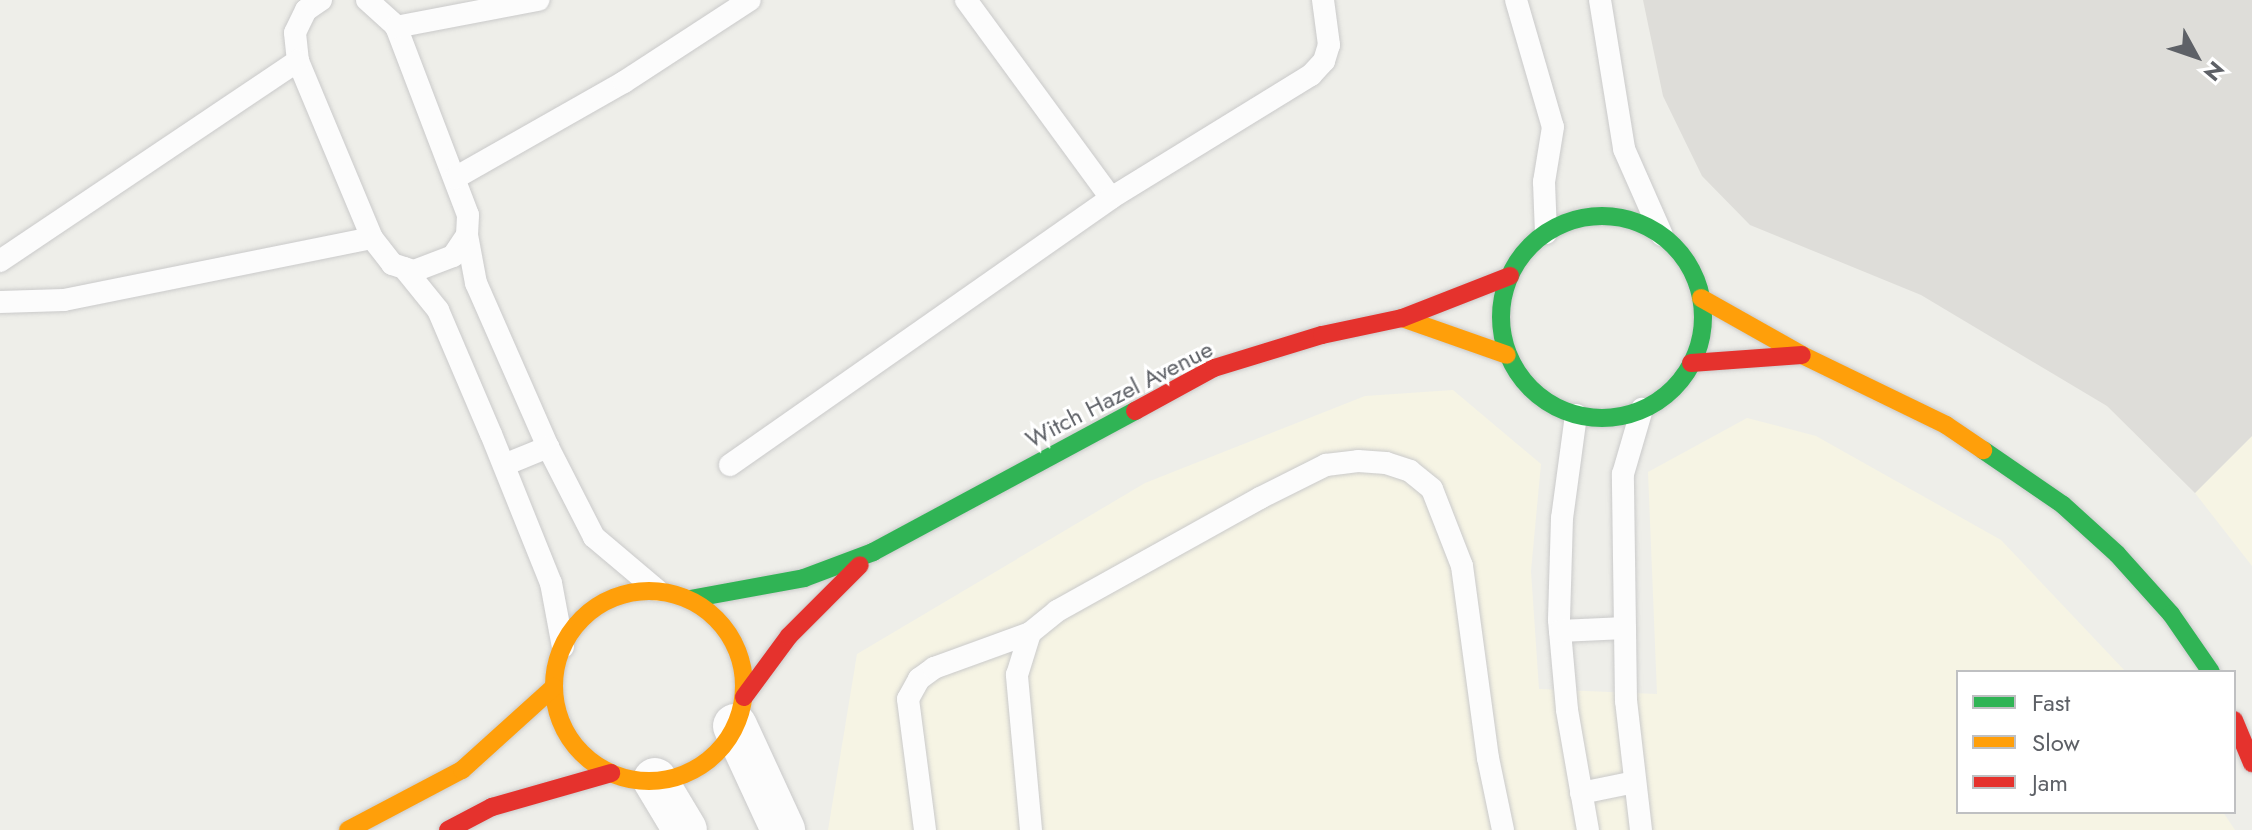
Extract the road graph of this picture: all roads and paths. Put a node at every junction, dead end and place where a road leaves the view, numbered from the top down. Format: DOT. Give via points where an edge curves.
graph roads {
  1 [pos="367,0"];
  2 [pos="538,0"];
  3 [pos="966,0"];
  4 [pos="1323,0"];
  5 [pos="1516,0"];
  6 [pos="1600,0"];
  7 [pos="318,1"];
  8 [pos="734,3"];
  9 [pos="396,27"];
  10 [pos="298,61"];
  11 [pos="455,178"];
  12 [pos="1111,198"];
  13 [pos="1546,233"];
  14 [pos="467,235"];
  15 [pos="1662,235"];
  16 [pos="372,238"];
  17 [pos="0,261"];
  18 [pos="404,268"];
  19 [pos="1510,276"];
  20 [pos="1701,298"];
  21 [pos="0,302"];
  22 [pos="1402,318"];
  23 [pos="1507,355"];
  24 [pos="1802,355"];
  25 [pos="1691,363"];
  26 [pos="1642,409"];
  27 [pos="1576,415"];
  28 [pos="548,447"];
  29 [pos="504,465"];
  30 [pos="730,465"];
  31 [pos="873,552"];
  32 [pos="657,590"];
  33 [pos="690,599"];
  34 [pos="1625,628"];
  35 [pos="1560,631"];
  36 [pos="1030,633"];
  37 [pos="563,647"];
  38 [pos="2210,670"];
  39 [pos="554,687"];
  40 [pos="2236,706"];
  41 [pos="740,712"];
  42 [pos="2236,725"];
  43 [pos="2252,726"];
  44 [pos="2252,763"];
  45 [pos="611,773"];
  46 [pos="655,780"];
  47 [pos="1635,782"];
  48 [pos="1581,793"];
  49 [pos="348,830"];
  50 [pos="448,830"];
  51 [pos="685,830"];
  52 [pos="783,830"];
  53 [pos="925,830"];
  54 [pos="1031,830"];
  55 [pos="1503,830"];
  56 [pos="1588,830"];
  57 [pos="1641,830"];
  1 -- 9 [label="lane"];
  2 -- 9 [label="lane"];
  3 -- 12 [label="lane"];
  4 -- 12 [label="lane" via="1329,45 1311,75"];
  5 -- 13 [label="lane" via="1553,127 1544,182"];
  6 -- 15 [label="lane" via="1624,149"];
  7 -- 10 [label="lane" via="306,10 295,33"];
  8 -- 11 [label="lane" via="624,82"];
  9 -- 11 [label="lane"];
  10 -- 16 [label="lane"];
  10 -- 17 [label="lane"];
  11 -- 14 [label="lane" via="468,215"];
  12 -- 30 [label="lane"];
  13 -- 15 [label="street" via="1574,220 1604,216 1634,221"];
  13 -- 19 [label="street"];
  14 -- 18 [label="lane" via="453,256 434,266"];
  14 -- 28 [label="lane" via="476,283"];
  15 -- 20 [label="street" via="1694,274"];
  16 -- 18 [label="lane" via="392,264"];
  16 -- 21 [label="lane" via="64,300"];
  18 -- 29 [label="lane" via="438,310"];
  19 -- 22 [label="street, Witch Hazel Avenue"];
  19 -- 23 [label="street" via="1502,301"];
  20 -- 24 [label="street"];
  20 -- 25 [label="street" via="1700,342"];
  22 -- 23 [label="street"];
  22 -- 31 [label="street, Witch Hazel Avenue" via="1322,335 1214,368"];
  23 -- 27 [label="street" via="1547,403"];
  24 -- 25 [label="street"];
  24 -- 38 [label="street" via="1946,425 2063,505 2171,614"];
  25 -- 26 [label="street" via="1662,398"];
  26 -- 27 [label="street" via="1610,418"];
  26 -- 34 [label="lane" via="1623,474"];
  27 -- 35 [label="lane" via="1562,518"];
  28 -- 29 [label="lane"];
  28 -- 32 [label="lane" via="594,537"];
  29 -- 37 [label="lane" via="551,583"];
  31 -- 33 [label="street, Witch Hazel Avenue" via="804,578"];
  31 -- 41 [label="street, Witch Hazel Avenue" via="789,636"];
  32 -- 33 [label="street"];
  32 -- 37 [label="street" via="628,593 601,604 578,622"];
  33 -- 41 [label="street" via="715,615 733,639 743,667"];
  34 -- 35 [label="lane"];
  34 -- 47 [label="lane"];
  35 -- 48 [label="lane"];
  36 -- 53 [label="lane" via="934,668 919,679 908,699"];
  36 -- 54 [label="lane" via="1017,675"];
  36 -- 55 [label="lane" via="1057,611 1326,465 1358,461 1410,471 1432,489 1462,566"];
  37 -- 39 [label="street"];
  39 -- 45 [label="street" via="570,738 588,759"];
  39 -- 49 [label="street" via="462,770"];
  40 -- 43 [label="street"];
  41 -- 46 [label="street" via="711,758 675,777"];
  41 -- 52 [label="street"];
  42 -- 44 [label="street"];
  45 -- 46 [label="street"];
  45 -- 50 [label="street" via="492,807"];
  46 -- 51 [label="street"];
  47 -- 48 [label="lane"];
  47 -- 57 [label="lane"];
  48 -- 56 [label="lane"];
}
